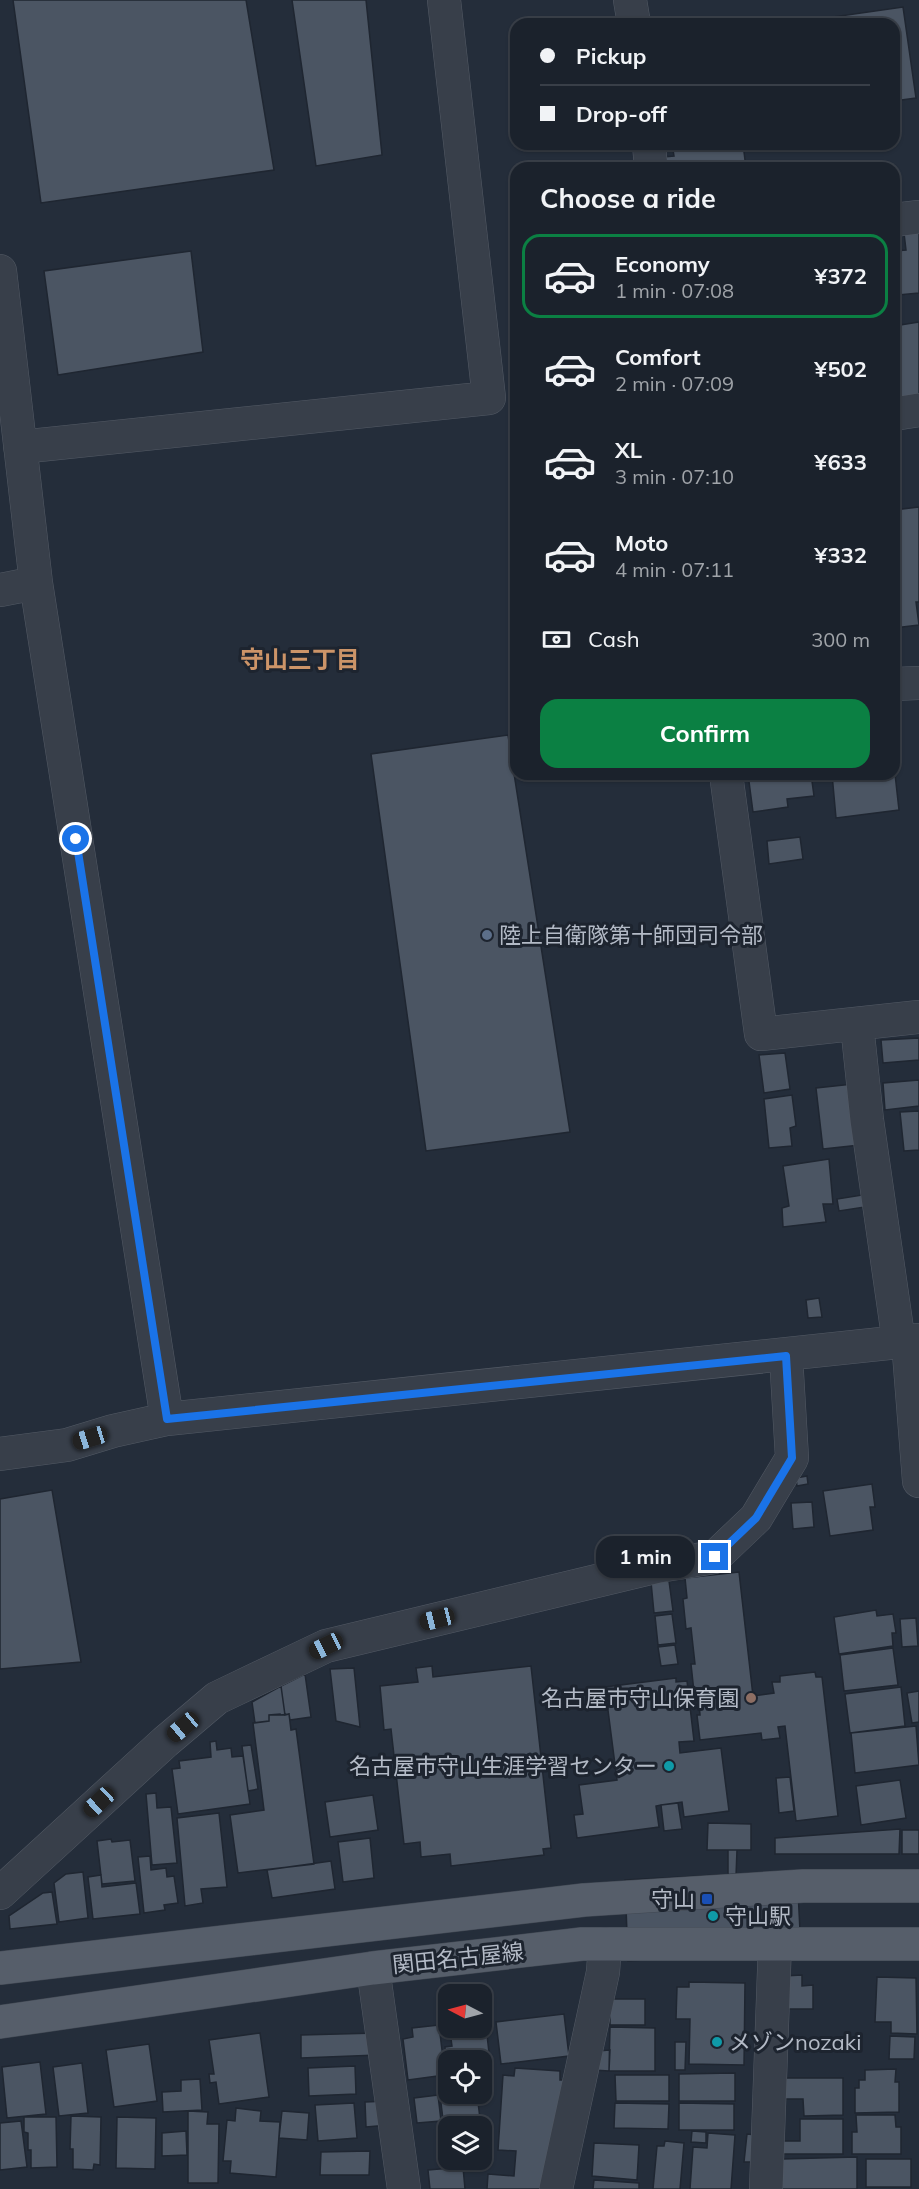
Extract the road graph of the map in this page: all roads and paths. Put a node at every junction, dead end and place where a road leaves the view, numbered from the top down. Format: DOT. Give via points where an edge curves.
graph roads {
  1 [pos="444,0"];
  2 [pos="630,0"];
  3 [pos="633,18"];
  4 [pos="919,217"];
  5 [pos="900,219"];
  6 [pos="0,271"];
  7 [pos="919,410"];
  8 [pos="900,413"];
  9 [pos="20,447"];
  10 [pos="36,583"];
  11 [pos="0,590"];
  12 [pos="919,683"];
  13 [pos="900,684"];
  14 [pos="727,780"];
  15 [pos="919,1017"];
  16 [pos="857,1024"];
  17 [pos="909,1341"];
  18 [pos="786,1356"];
  19 [pos="167,1419"];
  20 [pos="0,1455"];
  21 [pos="919,1481"];
  22 [pos="919,1886"];
  23 [pos="0,1893"];
  24 [pos="775,1943"];
  25 [pos="604,1944"];
  26 [pos="919,1944"];
  27 [pos="0,1968"];
  28 [pos="373,1968"];
  29 [pos="0,2022"];
  30 [pos="404,2189"];
  31 [pos="556,2189"];
  32 [pos="766,2189"];
  1 -- 9 [label="street" via="489,398"];
  2 -- 3 [label="street"];
  4 -- 5 [label="street"];
  6 -- 9 [label="street"];
  7 -- 8 [label="street"];
  9 -- 10 [label="street"];
  10 -- 11 [label="street"];
  10 -- 19 [label="street"];
  12 -- 13 [label="street"];
  14 -- 16 [label="street" via="761,1034"];
  15 -- 16 [label="street"];
  16 -- 17 [label="street" via="867,1120"];
  17 -- 18 [label="street"];
  17 -- 21 [label="street"];
  18 -- 19 [label="street"];
  18 -- 23 [label="street" via="792,1458 756,1518 715,1557 648,1568 326,1646 218,1698"];
  19 -- 20 [label="street" via="67,1445"];
  22 -- 27 [label="main road, 関田名古屋線" via="802,1886 584,1900"];
  24 -- 25 [label="main road, 関田名古屋線"];
  24 -- 26 [label="main road, 関田名古屋線"];
  24 -- 32 [label="street"];
  25 -- 28 [label="main road, 関田名古屋線"];
  25 -- 31 [label="street" via="603,1972"];
  28 -- 29 [label="main road, 関田名古屋線"];
  28 -- 30 [label="street"];
}
